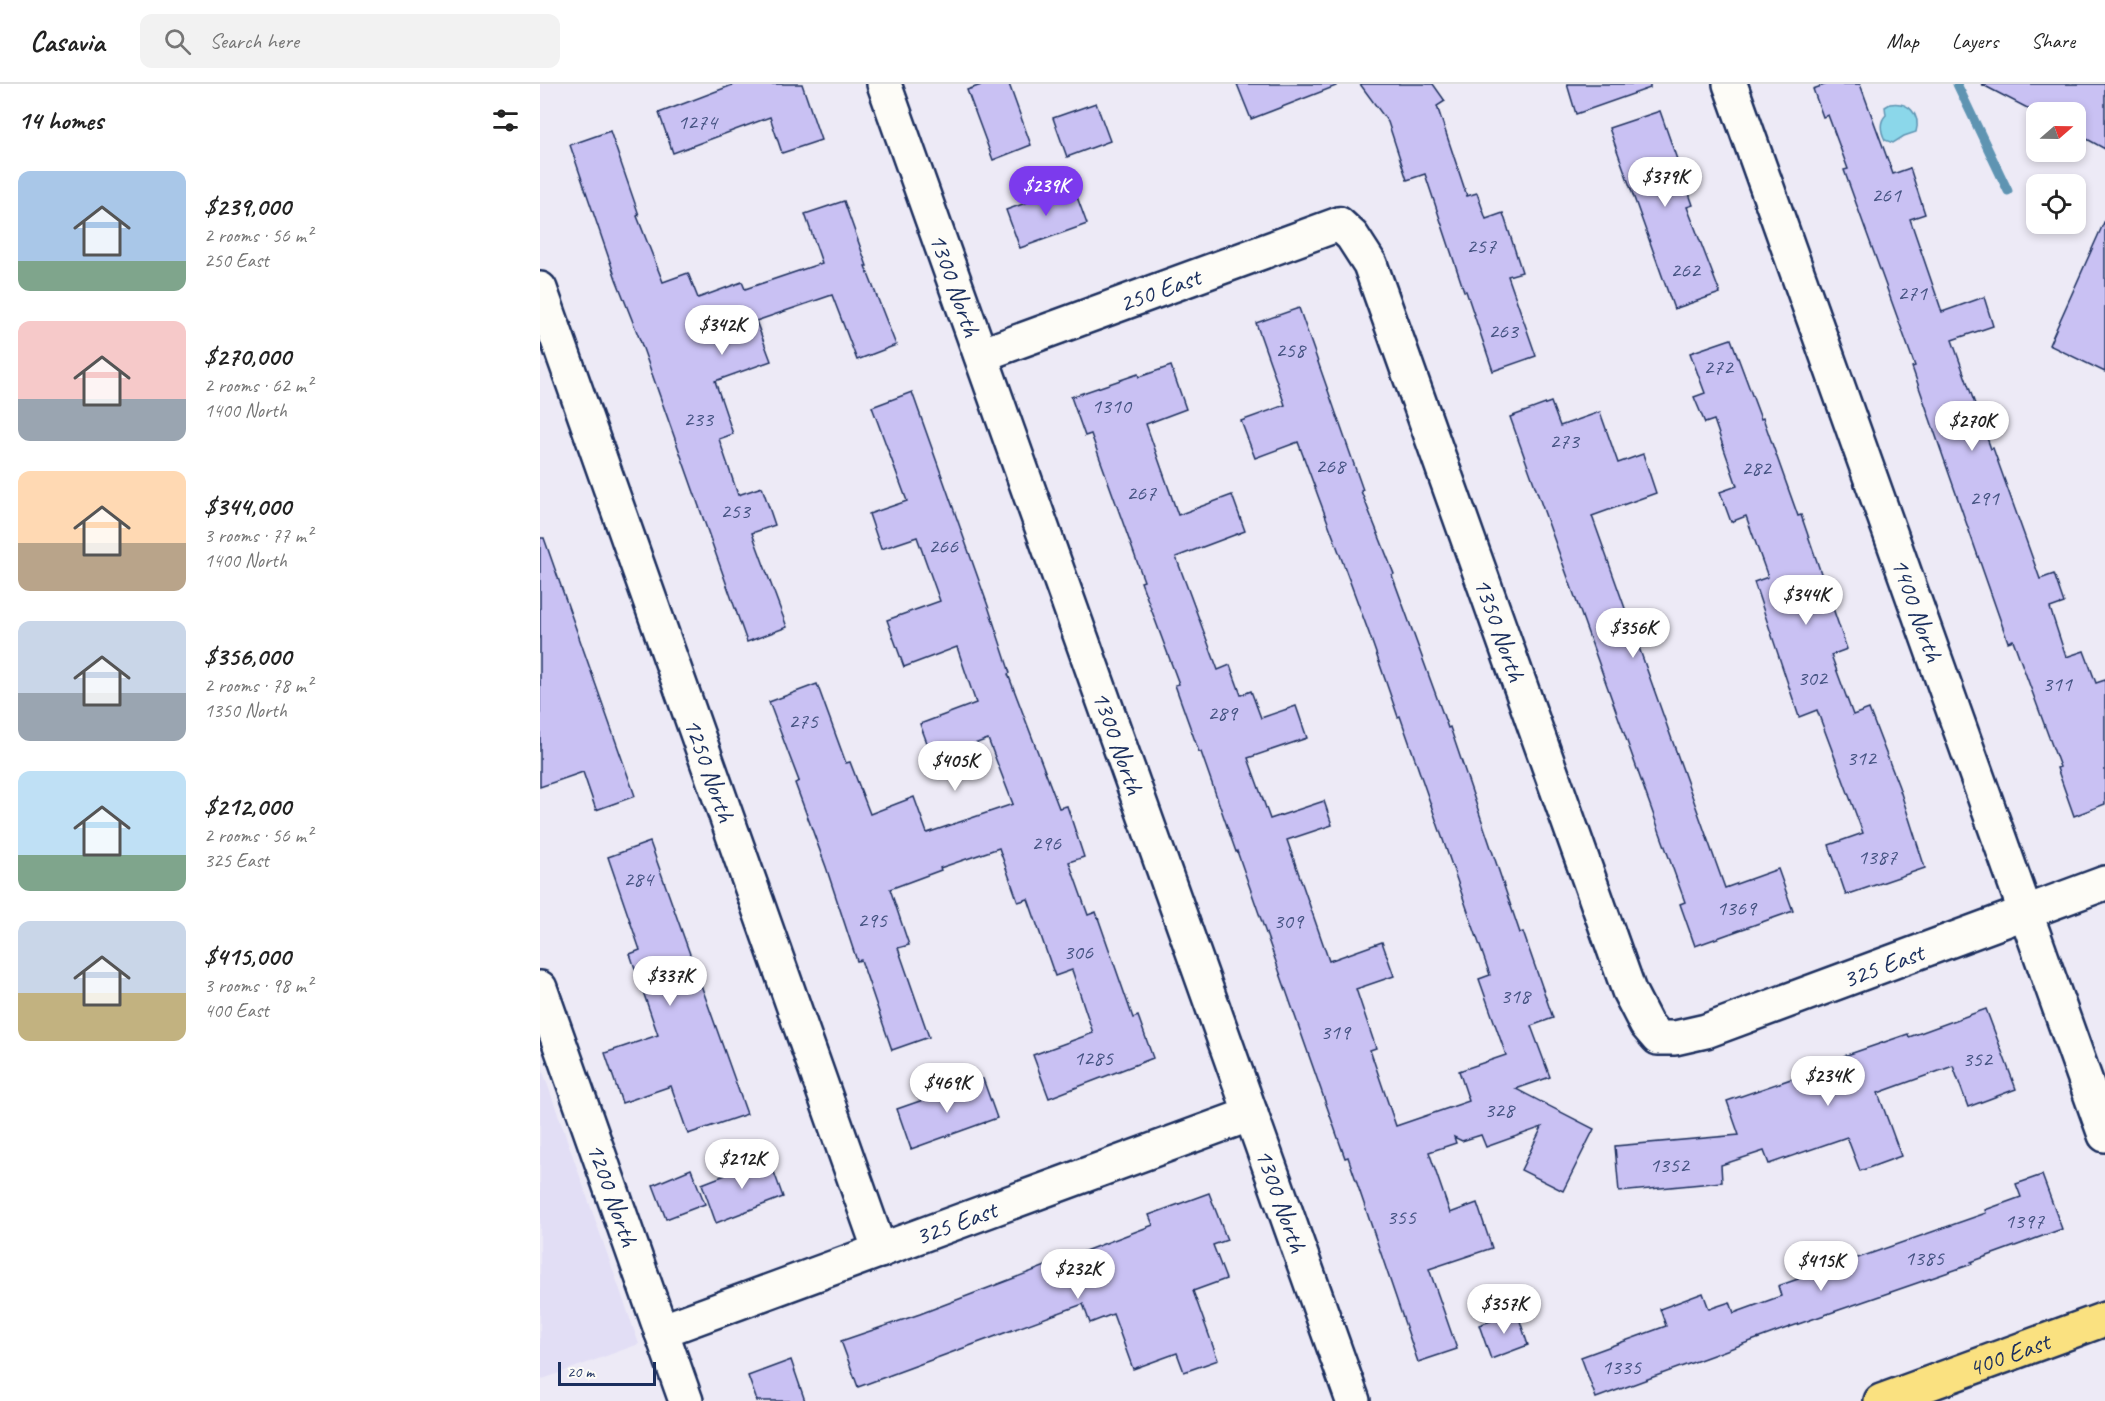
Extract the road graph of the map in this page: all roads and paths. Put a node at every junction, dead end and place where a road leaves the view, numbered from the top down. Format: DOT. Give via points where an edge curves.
graph roads {
  1 [pos="884,84"];
  2 [pos="1730,84"];
  3 [pos="1339,224"];
  4 [pos="540,289"];
  5 [pos="981,355"];
  6 [pos="2105,884"];
  7 [pos="2026,913"];
  8 [pos="540,988"];
  9 [pos="1658,1038"];
  10 [pos="1251,1114"];
  11 [pos="2105,1135"];
  12 [pos="880,1251"];
  13 [pos="2105,1319"];
  14 [pos="661,1331"];
  15 [pos="686,1401"];
  16 [pos="1353,1401"];
  17 [pos="1881,1401"];
  1 -- 5 [label="street, 1300 North"];
  2 -- 7 [label="street, 1400 North"];
  3 -- 5 [label="street, 250 East"];
  3 -- 9 [label="street, 1350 North" via="1370,264 1629,991"];
  4 -- 12 [label="street, 1250 North"];
  5 -- 10 [label="street, 1300 North"];
  6 -- 7 [label="street, 325 East"];
  7 -- 9 [label="street, 325 East" via="1706,1030"];
  7 -- 11 [label="street, 1400 North"];
  8 -- 14 [label="street, 1200 North"];
  10 -- 12 [label="street, 325 East"];
  10 -- 16 [label="street, 1300 North"];
  12 -- 14 [label="street, 325 East"];
  13 -- 17 [label="main road, 400 East"];
  14 -- 15 [label="street, 1200 North"];
}
